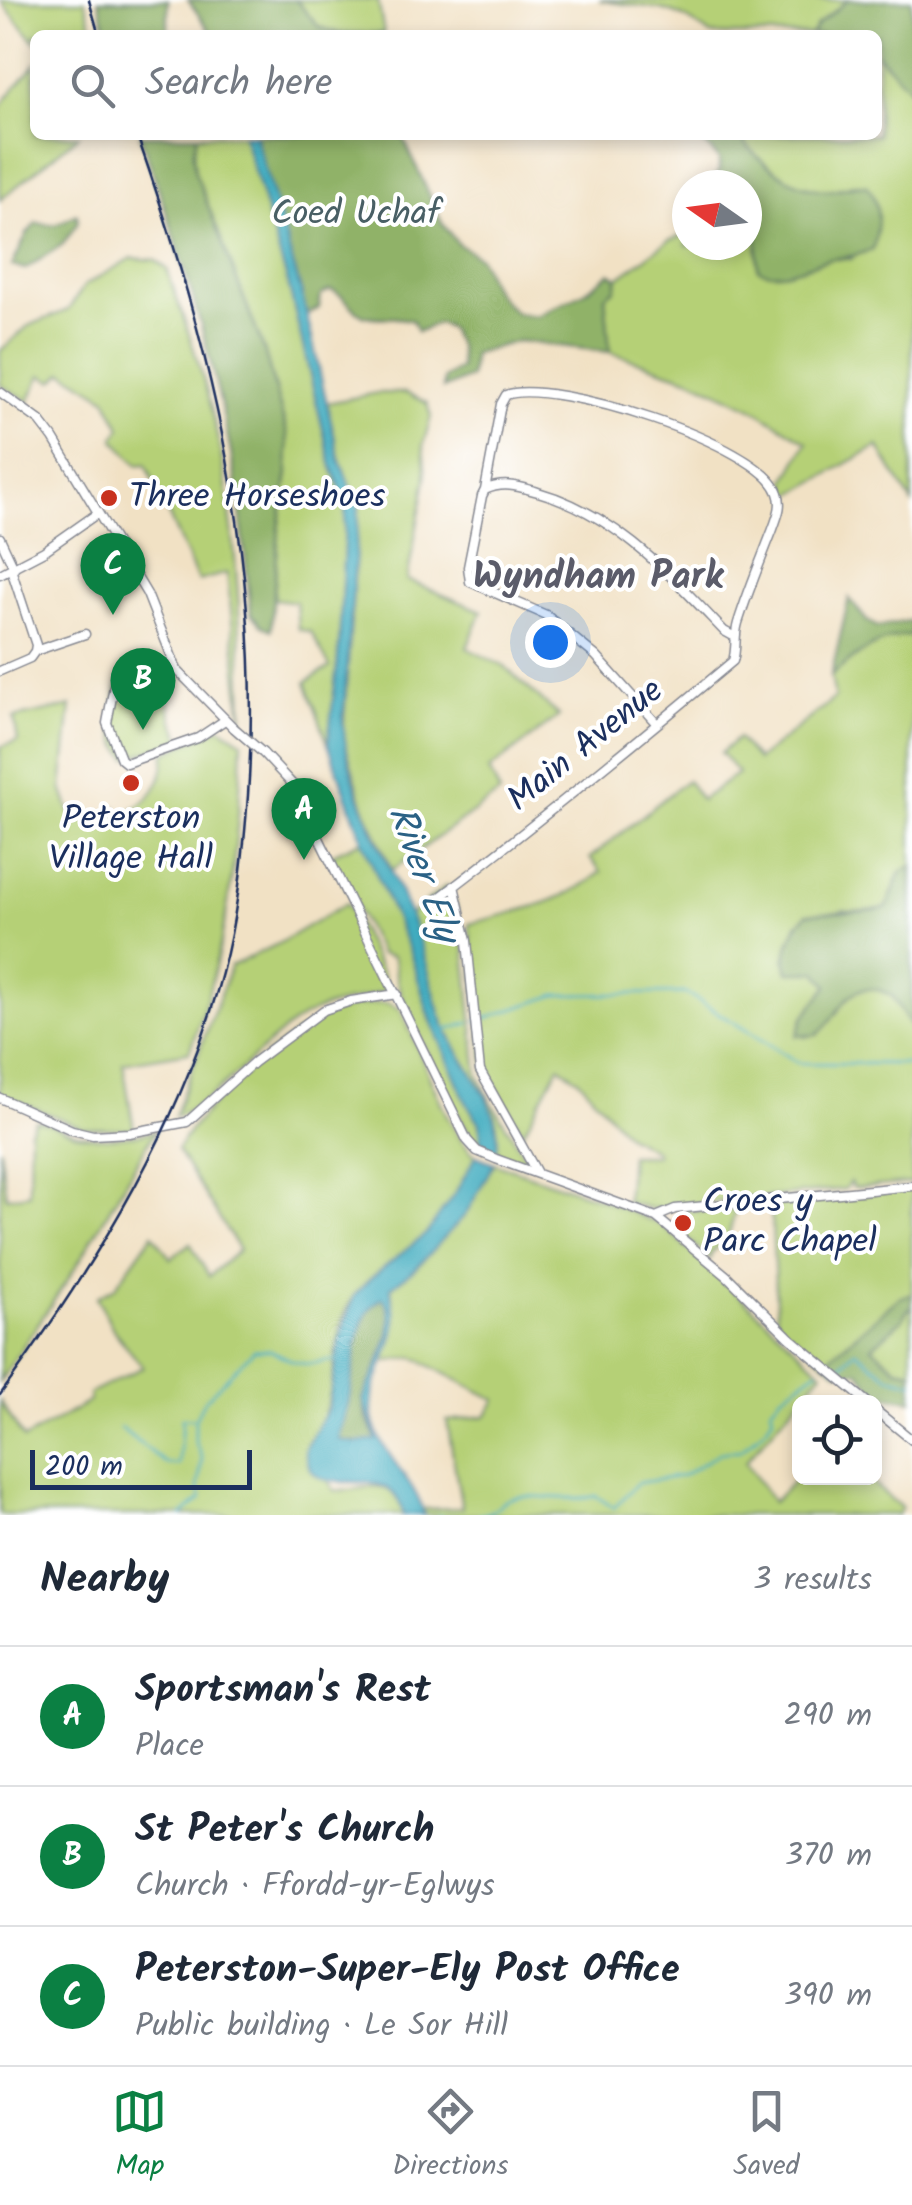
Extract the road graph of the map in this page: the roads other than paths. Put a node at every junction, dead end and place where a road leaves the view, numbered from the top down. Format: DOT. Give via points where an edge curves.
graph roads {
  1 [pos="0,392"];
  2 [pos="486,490"];
  3 [pos="98,513"];
  4 [pos="0,538"];
  5 [pos="12,568"];
  6 [pos="0,574"];
  7 [pos="85,634"];
  8 [pos="735,638"];
  9 [pos="35,652"];
  10 [pos="0,670"];
  11 [pos="177,670"];
  12 [pos="224,720"];
  13 [pos="657,724"];
  14 [pos="454,886"];
  15 [pos="435,901"];
  16 [pos="397,994"];
  17 [pos="0,1098"];
  18 [pos="537,1173"];
  19 [pos="912,1186"];
  20 [pos="656,1217"];
  21 [pos="858,1395"];
  22 [pos="882,1416"];
  23 [pos="912,1440"];
  1 -- 3 [label="street" via="40,422"];
  2 -- 8 [label="street" via="515,486 597,516"];
  2 -- 8 [label="street, Main Avenue" via="501,404 506,394 523,390 659,420 751,464 774,484 780,508"];
  2 -- 13 [label="street" via="470,582 546,616 596,656"];
  3 -- 5 [label="street"];
  3 -- 11 [label="street" via="147,594"];
  4 -- 5 [label="street"];
  5 -- 6 [label="street"];
  5 -- 9 [label="street"];
  7 -- 9 [label="street"];
  8 -- 13 [label="street, Main Avenue" via="733,660"];
  9 -- 10 [label="street"];
  11 -- 12 [label="street"];
  11 -- 12 [label="street" via="115,680 106,723 122,759 198,738"];
  12 -- 16 [label="street, bridge" via="293,784"];
  13 -- 14 [label="street, Main Avenue"];
  14 -- 15 [label="street, Main Avenue"];
  14 -- 18 [label="street" via="467,941 480,1071"];
  16 -- 17 [label="street" via="324,1010 187,1122 92,1135"];
  16 -- 18 [label="street" via="467,1140 477,1151"];
  18 -- 20 [label="street"];
  19 -- 20 [label="street" via="675,1209"];
  20 -- 21 [label="street"];
  22 -- 23 [label="street"];
}
